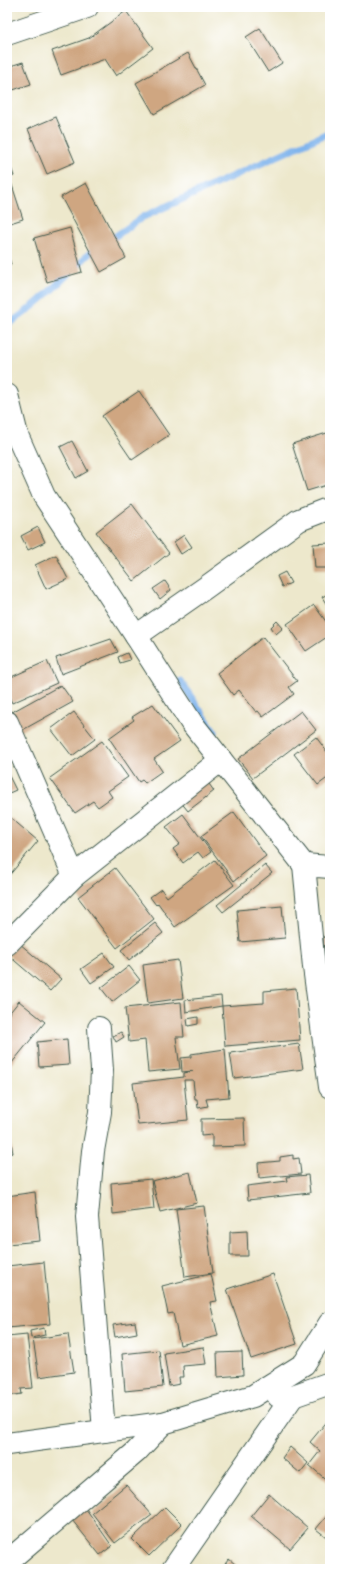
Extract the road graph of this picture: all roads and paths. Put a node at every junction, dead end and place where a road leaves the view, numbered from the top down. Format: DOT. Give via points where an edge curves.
graph roads {
  1 [pos="87,7"];
  2 [pos="7,34"];
  3 [pos="7,395"];
  4 [pos="330,508"];
  5 [pos="136,636"];
  6 [pos="7,722"];
  7 [pos="221,760"];
  8 [pos="304,865"];
  9 [pos="330,867"];
  10 [pos="74,876"];
  11 [pos="7,944"];
  12 [pos="99,1028"];
  13 [pos="330,1087"];
  14 [pos="330,1323"];
  15 [pos="330,1383"];
  16 [pos="253,1396"];
  17 [pos="293,1396"];
  18 [pos="163,1423"];
  19 [pos="104,1431"];
  20 [pos="7,1444"];
  21 [pos="7,1562"];
  22 [pos="173,1569"];
  1 -- 2 [label="street"];
  3 -- 5 [label="street" via="17,435 44,496"];
  4 -- 5 [label="street" via="299,520"];
  5 -- 7 [label="street" via="191,722"];
  6 -- 10 [label="street"];
  7 -- 8 [label="street"];
  7 -- 10 [label="street"];
  8 -- 9 [label="street"];
  8 -- 13 [label="street"];
  10 -- 11 [label="street"];
  12 -- 19 [label="street" via="102,1070 100,1112 93,1151 87,1217"];
  14 -- 16 [label="street" via="304,1364"];
  15 -- 17 [label="street"];
  16 -- 17 [label="street"];
  16 -- 18 [label="street"];
  17 -- 22 [label="street"];
  18 -- 19 [label="street"];
  18 -- 21 [label="street" via="136,1452"];
  19 -- 20 [label="street"];
}
